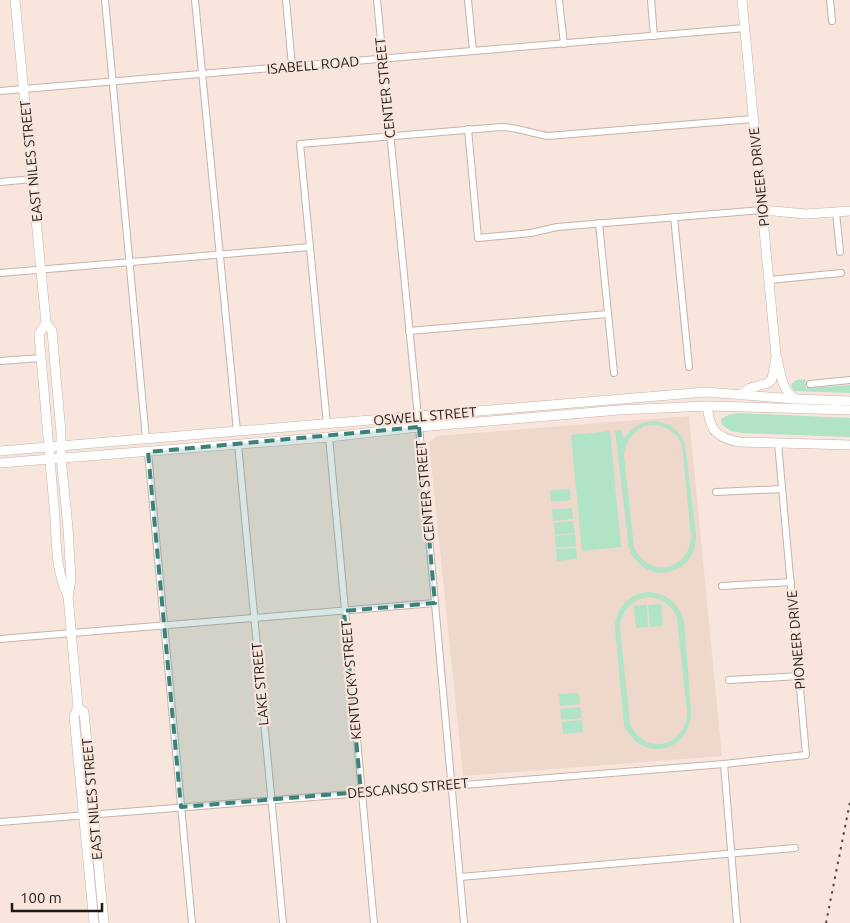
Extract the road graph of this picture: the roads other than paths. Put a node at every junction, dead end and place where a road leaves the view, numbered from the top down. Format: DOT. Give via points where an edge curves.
graph roads {
  1 [pos="15,0"];
  2 [pos="105,0"];
  3 [pos="194,0"];
  4 [pos="286,0"];
  5 [pos="377,0"];
  6 [pos="468,0"];
  7 [pos="560,0"];
  8 [pos="651,0"];
  9 [pos="742,0"];
  10 [pos="830,0"];
  11 [pos="832,21"];
  12 [pos="745,28"];
  13 [pos="654,36"];
  14 [pos="564,44"];
  15 [pos="473,51"];
  16 [pos="383,59"];
  17 [pos="292,66"];
  18 [pos="202,74"];
  19 [pos="113,81"];
  20 [pos="24,89"];
  21 [pos="0,91"];
  22 [pos="754,119"];
  23 [pos="468,130"];
  24 [pos="390,136"];
  25 [pos="32,179"];
  26 [pos="0,182"];
  27 [pos="762,210"];
  28 [pos="850,211"];
  29 [pos="836,212"];
  30 [pos="674,217"];
  31 [pos="599,223"];
  32 [pos="310,247"];
  33 [pos="840,252"];
  34 [pos="219,255"];
  35 [pos="130,262"];
  36 [pos="41,270"];
  37 [pos="0,273"];
  38 [pos="841,273"];
  39 [pos="769,280"];
  40 [pos="608,314"];
  41 [pos="46,323"];
  42 [pos="409,330"];
  43 [pos="776,355"];
  44 [pos="41,358"];
  45 [pos="0,361"];
  46 [pos="689,367"];
  47 [pos="614,373"];
  48 [pos="850,380"];
  49 [pos="810,384"];
  50 [pos="740,395"];
  51 [pos="795,399"];
  52 [pos="850,401"];
  53 [pos="707,406"];
  54 [pos="850,410"];
  55 [pos="418,416"];
  56 [pos="327,424"];
  57 [pos="419,427"];
  58 [pos="237,431"];
  59 [pos="329,437"];
  60 [pos="146,439"];
  61 [pos="778,443"];
  62 [pos="238,444"];
  63 [pos="60,446"];
  64 [pos="850,446"];
  65 [pos="49,447"];
  66 [pos="0,451"];
  67 [pos="148,452"];
  68 [pos="61,457"];
  69 [pos="49,458"];
  70 [pos="0,463"];
  71 [pos="782,489"];
  72 [pos="716,492"];
  73 [pos="791,582"];
  74 [pos="722,586"];
  75 [pos="68,596"];
  76 [pos="435,603"];
  77 [pos="344,611"];
  78 [pos="254,618"];
  79 [pos="164,625"];
  80 [pos="71,633"];
  81 [pos="0,639"];
  82 [pos="800,676"];
  83 [pos="730,680"];
  84 [pos="724,764"];
  85 [pos="452,785"];
  86 [pos="361,792"];
  87 [pos="271,800"];
  88 [pos="181,807"];
  89 [pos="88,815"];
  90 [pos="0,822"];
  91 [pos="795,848"];
  92 [pos="732,854"];
  93 [pos="460,877"];
  94 [pos="94,923"];
  95 [pos="104,923"];
  96 [pos="192,923"];
  97 [pos="283,923"];
  98 [pos="374,923"];
  99 [pos="464,923"];
  100 [pos="738,923"];
  1 -- 20 [label="main road, EAST NILES STREET"];
  2 -- 19 [label="street"];
  3 -- 18 [label="street"];
  4 -- 17 [label="street"];
  5 -- 16 [label="street, CENTER STREET"];
  6 -- 15 [label="street"];
  7 -- 14 [label="street"];
  8 -- 13 [label="street"];
  9 -- 12 [label="main road, PIONEER DRIVE"];
  10 -- 11 [label="street"];
  12 -- 13 [label="street, ISABELL ROAD"];
  12 -- 22 [label="main road, PIONEER DRIVE"];
  13 -- 14 [label="street, ISABELL ROAD"];
  14 -- 15 [label="street, ISABELL ROAD"];
  15 -- 16 [label="street, ISABELL ROAD"];
  16 -- 17 [label="street, ISABELL ROAD"];
  16 -- 24 [label="street, CENTER STREET"];
  17 -- 18 [label="street, ISABELL ROAD"];
  18 -- 19 [label="street, ISABELL ROAD"];
  18 -- 34 [label="street"];
  19 -- 20 [label="street, ISABELL ROAD"];
  19 -- 35 [label="street"];
  20 -- 21 [label="street, ISABELL ROAD"];
  20 -- 25 [label="main road, EAST NILES STREET"];
  22 -- 23 [label="street" via="548,136 509,127"];
  22 -- 27 [label="main road, PIONEER DRIVE"];
  23 -- 24 [label="street"];
  23 -- 31 [label="street" via="478,238"];
  24 -- 32 [label="street" via="300,144"];
  24 -- 42 [label="street, CENTER STREET"];
  25 -- 26 [label="street"];
  25 -- 36 [label="main road, EAST NILES STREET"];
  27 -- 29 [label="main road" via="806,214"];
  27 -- 30 [label="street"];
  27 -- 39 [label="main road, PIONEER DRIVE"];
  28 -- 29 [label="main road"];
  29 -- 33 [label="street"];
  30 -- 31 [label="street"];
  30 -- 46 [label="street"];
  31 -- 40 [label="street"];
  32 -- 34 [label="street"];
  32 -- 56 [label="street"];
  34 -- 35 [label="street"];
  34 -- 58 [label="street"];
  35 -- 36 [label="street"];
  35 -- 60 [label="street"];
  36 -- 37 [label="street"];
  36 -- 41 [label="main road, EAST NILES STREET"];
  38 -- 39 [label="street"];
  39 -- 43 [label="main road, PIONEER DRIVE"];
  40 -- 42 [label="street"];
  40 -- 47 [label="street"];
  41 -- 44 [label="main road, EAST NILES STREET" via="39,334"];
  41 -- 63 [label="main road, EAST NILES STREET" via="52,331"];
  42 -- 55 [label="street, CENTER STREET"];
  43 -- 50 [label="main road, PIONEER DRIVE" via="772,379"];
  43 -- 51 [label="main road, PIONEER DRIVE" via="784,387"];
  44 -- 45 [label="street"];
  44 -- 65 [label="main road, EAST NILES STREET"];
  48 -- 49 [label="street"];
  50 -- 51 [label="main road, OSWELL STREET"];
  50 -- 55 [label="main road, OSWELL STREET" via="706,392"];
  51 -- 52 [label="main road, OSWELL STREET"];
  53 -- 54 [label="main road, OSWELL STREET"];
  53 -- 57 [label="main road, OSWELL STREET"];
  53 -- 61 [label="main road" via="708,420 715,433 726,439"];
  55 -- 56 [label="main road, OSWELL STREET"];
  55 -- 57 [label="street, CENTER STREET"];
  56 -- 58 [label="main road, OSWELL STREET"];
  57 -- 59 [label="main road, OSWELL STREET"];
  57 -- 76 [label="street, CENTER STREET"];
  58 -- 60 [label="main road, OSWELL STREET"];
  59 -- 62 [label="main road, OSWELL STREET"];
  59 -- 77 [label="street, KENTUCKY STREET"];
  60 -- 63 [label="main road, OSWELL STREET"];
  61 -- 64 [label="main road"];
  61 -- 71 [label="street, PIONEER DRIVE"];
  62 -- 67 [label="main road, OSWELL STREET"];
  62 -- 78 [label="street, LAKE STREET"];
  63 -- 65 [label="main road, OSWELL STREET"];
  63 -- 68 [label="main road, EAST NILES STREET"];
  65 -- 66 [label="main road, OSWELL STREET"];
  65 -- 69 [label="main road, EAST NILES STREET"];
  67 -- 68 [label="main road, OSWELL STREET"];
  67 -- 79 [label="street"];
  68 -- 69 [label="main road, OSWELL STREET"];
  68 -- 75 [label="main road, EAST NILES STREET" via="71,571"];
  69 -- 70 [label="main road, OSWELL STREET"];
  69 -- 75 [label="main road, EAST NILES STREET" via="59,572"];
  71 -- 72 [label="street"];
  71 -- 73 [label="street, PIONEER DRIVE"];
  73 -- 74 [label="street"];
  73 -- 82 [label="street, PIONEER DRIVE"];
  75 -- 80 [label="main road, EAST NILES STREET"];
  76 -- 77 [label="street"];
  76 -- 85 [label="street, CENTER STREET"];
  77 -- 78 [label="street"];
  77 -- 86 [label="street, KENTUCKY STREET"];
  78 -- 79 [label="street"];
  78 -- 87 [label="street, LAKE STREET"];
  79 -- 80 [label="street"];
  79 -- 88 [label="street"];
  80 -- 81 [label="street"];
  80 -- 89 [label="main road, EAST NILES STREET" via="78,708 74,716"];
  82 -- 83 [label="street"];
  82 -- 84 [label="street, PIONEER DRIVE" via="806,755"];
  84 -- 85 [label="street, DESCANSO STREET"];
  84 -- 92 [label="street"];
  85 -- 86 [label="street, DESCANSO STREET"];
  85 -- 93 [label="street, CENTER STREET"];
  86 -- 87 [label="street, DESCANSO STREET"];
  86 -- 98 [label="street, KENTUCKY STREET"];
  87 -- 88 [label="street, DESCANSO STREET"];
  87 -- 97 [label="street, LAKE STREET"];
  88 -- 89 [label="street, DESCANSO STREET"];
  88 -- 96 [label="street"];
  89 -- 90 [label="street, DESCANSO STREET"];
  89 -- 94 [label="main road, EAST NILES STREET"];
  89 -- 95 [label="main road, EAST NILES STREET"];
  91 -- 92 [label="street"];
  92 -- 93 [label="street"];
  92 -- 100 [label="street"];
  93 -- 99 [label="street, CENTER STREET"];
}
